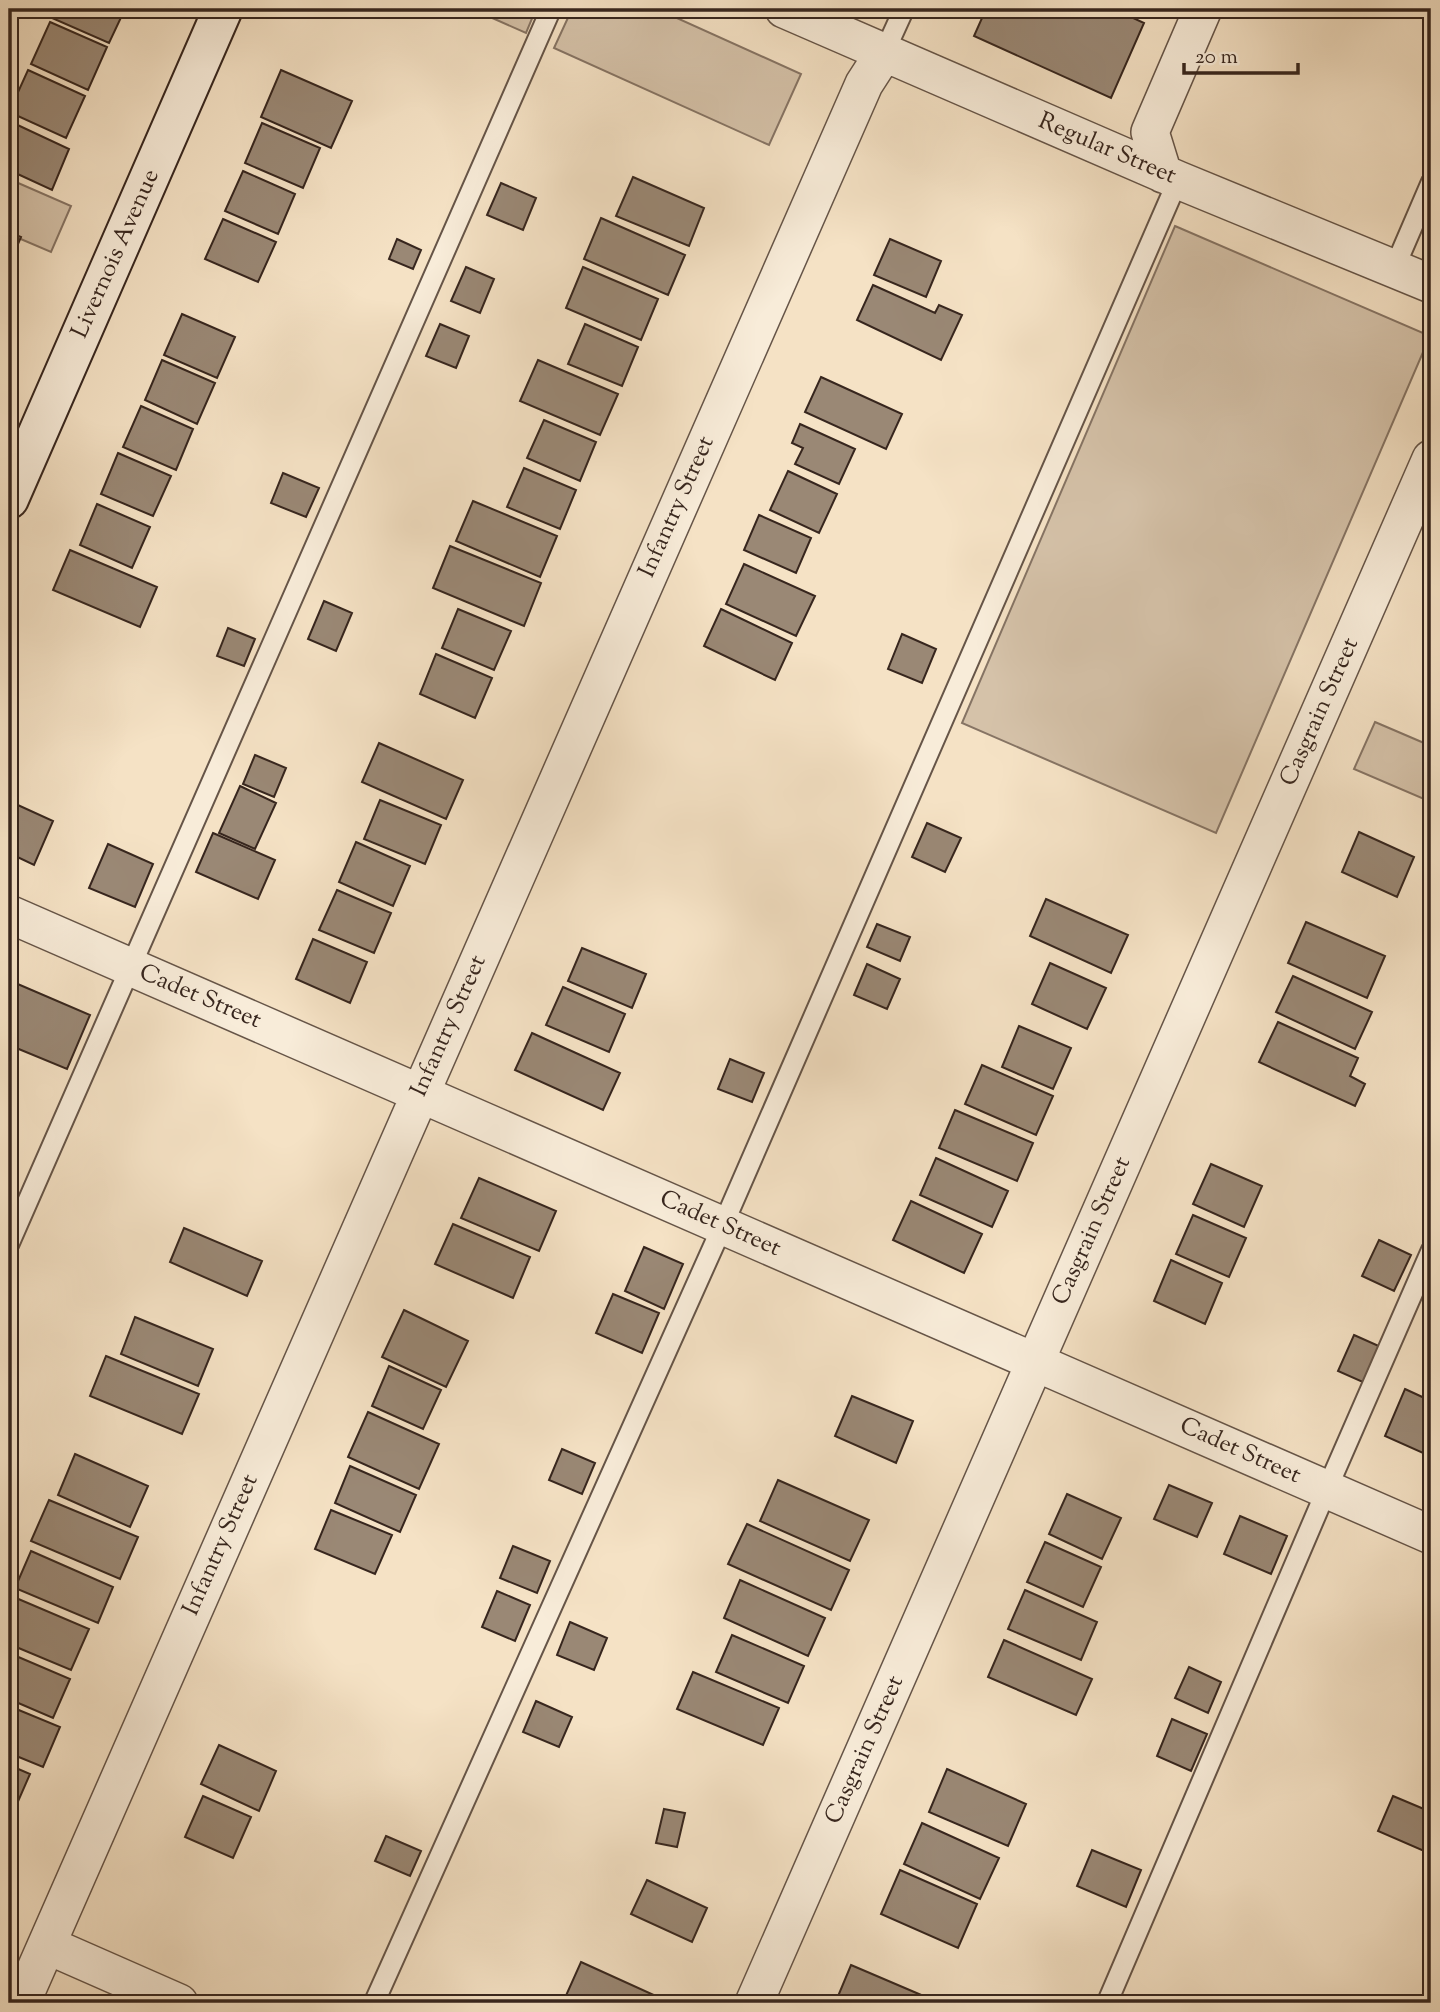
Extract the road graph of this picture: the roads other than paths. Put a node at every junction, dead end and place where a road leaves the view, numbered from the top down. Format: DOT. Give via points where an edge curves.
graph roads {
  1 [pos="223,9"];
  2 [pos="551,9"];
  3 [pos="784,9"];
  4 [pos="904,9"];
  5 [pos="1203,9"];
  6 [pos="884,53"];
  7 [pos="1170,177"];
  8 [pos="1431,183"];
  9 [pos="1394,269"];
  10 [pos="1431,284"];
  11 [pos="1431,459"];
  12 [pos="9,499"];
  13 [pos="9,914"];
  14 [pos="131,967"];
  15 [pos="419,1093"];
  16 [pos="723,1225"];
  17 [pos="9,1244"];
  18 [pos="1431,1251"];
  19 [pos="1035,1362"];
  20 [pos="1327,1489"];
  21 [pos="1431,1535"];
  22 [pos="47,1945"];
  23 [pos="21,2003"];
  24 [pos="180,2003"];
  25 [pos="374,2003"];
  26 [pos="754,2003"];
  27 [pos="1107,2003"];
  1 -- 12 [label="main road, Livernois Avenue"];
  2 -- 14 [label="lane"];
  3 -- 6 [label="street, Regular Street"];
  4 -- 6 [label="lane"];
  5 -- 7 [label="street" via="1150,132"];
  6 -- 7 [label="street, Regular Street"];
  6 -- 15 [label="street, Infantry Street" via="864,84"];
  7 -- 9 [label="street, Regular Street"];
  7 -- 16 [label="lane"];
  8 -- 9 [label="lane"];
  9 -- 10 [label="street, Regular Street"];
  11 -- 19 [label="street, Casgrain Street"];
  13 -- 14 [label="street, Cadet Street"];
  14 -- 15 [label="street, Cadet Street"];
  14 -- 17 [label="lane"];
  15 -- 16 [label="street, Cadet Street"];
  15 -- 22 [label="street, Infantry Street"];
  16 -- 19 [label="street, Cadet Street"];
  16 -- 25 [label="lane"];
  18 -- 20 [label="lane"];
  19 -- 20 [label="street, Cadet Street"];
  19 -- 26 [label="street, Casgrain Street"];
  20 -- 21 [label="street, Cadet Street"];
  20 -- 27 [label="lane"];
  22 -- 23 [label="street, Infantry Street"];
  22 -- 24 [label="street"];
}
